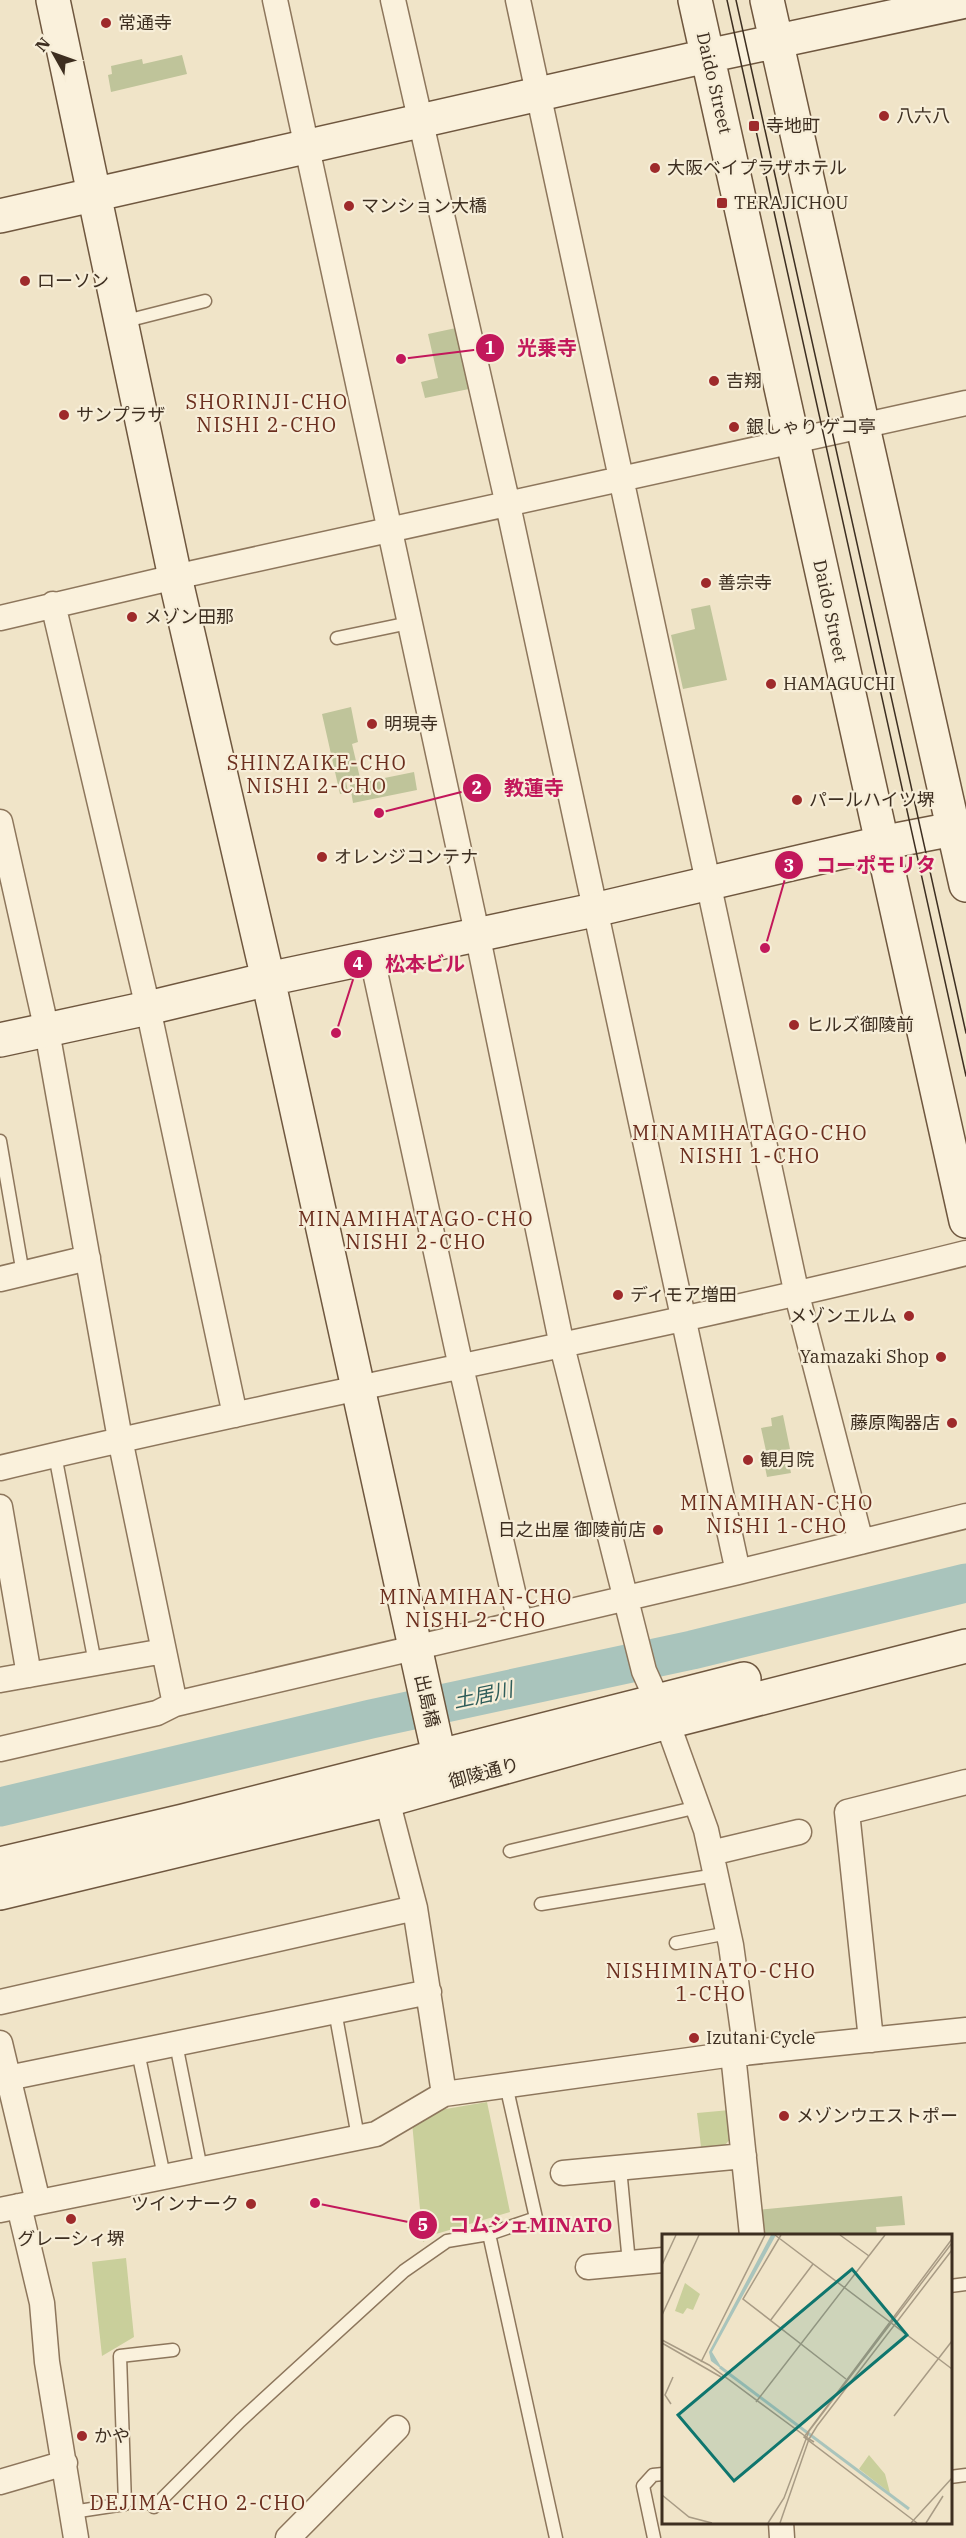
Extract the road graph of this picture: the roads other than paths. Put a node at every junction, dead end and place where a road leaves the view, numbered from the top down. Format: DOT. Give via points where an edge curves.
graph roads {
  1 [pos="53,0"];
  2 [pos="275,0"];
  3 [pos="393,0"];
  4 [pos="518,0"];
  5 [pos="695,0"];
  6 [pos="767,0"];
  7 [pos="966,1"];
  8 [pos="776,41"];
  9 [pos="707,56"];
  10 [pos="540,96"];
  11 [pos="420,122"];
  12 [pos="308,148"];
  13 [pos="93,194"];
  14 [pos="0,216"];
  15 [pos="205,301"];
  16 [pos="121,322"];
  17 [pos="966,403"];
  18 [pos="861,426"];
  19 [pos="792,441"];
  20 [pos="621,477"];
  21 [pos="508,505"];
  22 [pos="388,531"];
  23 [pos="176,577"];
  24 [pos="54,604"];
  25 [pos="0,618"];
  26 [pos="409,623"];
  27 [pos="337,638"];
  28 [pos="0,822"];
  29 [pos="959,827"];
  30 [pos="881,843"];
  31 [pos="3,852"];
  32 [pos="710,884"];
  33 [pos="966,885"];
  34 [pos="594,910"];
  35 [pos="477,933"];
  36 [pos="372,958"];
  37 [pos="268,979"];
  38 [pos="148,1008"];
  39 [pos="47,1030"];
  40 [pos="0,1040"];
  41 [pos="0,1141"];
  42 [pos="966,1221"];
  43 [pos="966,1253"];
  44 [pos="88,1258"];
  45 [pos="23,1274"];
  46 [pos="0,1279"];
  47 [pos="797,1295"];
  48 [pos="684,1319"];
  49 [pos="562,1346"];
  50 [pos="461,1367"];
  51 [pos="358,1388"];
  52 [pos="235,1415"];
  53 [pos="120,1439"];
  54 [pos="55,1455"];
  55 [pos="0,1468"];
  56 [pos="0,1507"];
  57 [pos="966,1516"];
  58 [pos="861,1542"];
  59 [pos="738,1572"];
  60 [pos="626,1597"];
  61 [pos="520,1622"];
  62 [pos="966,1626"];
  63 [pos="966,1646"];
  64 [pos="415,1647"];
  65 [pos="164,1651"];
  66 [pos="95,1663"];
  67 [pos="29,1675"];
  68 [pos="0,1680"];
  69 [pos="175,1704"];
  70 [pos="662,1711"];
  71 [pos="0,1749"];
  72 [pos="442,1769"];
  73 [pos="966,1782"];
  74 [pos="387,1800"];
  75 [pos="698,1807"];
  76 [pos="799,1832"];
  77 [pos="510,1851"];
  78 [pos="0,1864"];
  79 [pos="713,1864"];
  80 [pos="0,1893"];
  81 [pos="541,1904"];
  82 [pos="415,1908"];
  83 [pos="728,1934"];
  84 [pos="676,1943"];
  85 [pos="429,1992"];
  86 [pos="0,2002"];
  87 [pos="335,2011"];
  88 [pos="966,2030"];
  89 [pos="871,2040"];
  90 [pos="0,2043"];
  91 [pos="176,2044"];
  92 [pos="138,2052"];
  93 [pos="740,2053"];
  94 [pos="8,2078"];
  95 [pos="506,2085"];
  96 [pos="444,2094"];
  97 [pos="358,2137"];
  98 [pos="744,2156"];
  99 [pos="620,2168"];
  100 [pos="201,2169"];
  101 [pos="563,2173"];
  102 [pos="164,2176"];
  103 [pos="19,2206"];
  104 [pos="489,2234"];
  105 [pos="752,2234"];
  106 [pos="662,2260"];
  107 [pos="629,2263"];
  108 [pos="588,2267"];
  109 [pos="966,2284"];
  110 [pos="951,2286"];
  111 [pos="173,2350"];
  112 [pos="397,2428"];
  113 [pos="65,2463"];
  114 [pos="662,2474"];
  115 [pos="966,2475"];
  116 [pos="951,2477"];
  117 [pos="0,2482"];
  118 [pos="154,2507"];
  119 [pos="72,2512"];
  120 [pos="781,2523"];
  121 [pos="76,2538"];
  122 [pos="288,2538"];
  123 [pos="556,2538"];
  124 [pos="654,2538"];
  125 [pos="782,2538"];
  1 -- 13 [label="street, 出島橋"];
  2 -- 12 [label="street"];
  3 -- 11 [label="street"];
  4 -- 10 [label="street"];
  5 -- 9 [label="street, Daido Street"];
  6 -- 8 [label="street"];
  7 -- 8 [label="street"];
  8 -- 9 [label="street"];
  8 -- 18 [label="street"];
  9 -- 10 [label="street"];
  9 -- 19 [label="street, Daido Street"];
  10 -- 11 [label="street"];
  10 -- 20 [label="street"];
  11 -- 12 [label="street"];
  11 -- 21 [label="street"];
  12 -- 13 [label="street"];
  12 -- 22 [label="street"];
  13 -- 14 [label="street"];
  13 -- 16 [label="street, 出島橋"];
  15 -- 16 [label="lane"];
  16 -- 23 [label="street, 出島橋"];
  17 -- 18 [label="street"];
  18 -- 19 [label="street"];
  18 -- 29 [label="street"];
  19 -- 20 [label="street"];
  19 -- 30 [label="street, Daido Street"];
  20 -- 21 [label="street"];
  20 -- 32 [label="street"];
  21 -- 22 [label="street"];
  21 -- 34 [label="street"];
  22 -- 23 [label="street"];
  22 -- 26 [label="street"];
  23 -- 24 [label="street"];
  23 -- 37 [label="street, 出島橋"];
  24 -- 25 [label="street"];
  24 -- 38 [label="street"];
  26 -- 27 [label="lane"];
  26 -- 35 [label="street"];
  28 -- 31 [label="street"];
  29 -- 30 [label="street"];
  29 -- 33 [label="street"];
  30 -- 32 [label="street"];
  30 -- 42 [label="street, Daido Street"];
  31 -- 39 [label="street"];
  32 -- 34 [label="street"];
  32 -- 47 [label="street"];
  34 -- 35 [label="street"];
  34 -- 48 [label="street"];
  35 -- 36 [label="street"];
  35 -- 49 [label="street"];
  36 -- 37 [label="street"];
  36 -- 50 [label="street"];
  37 -- 38 [label="street"];
  37 -- 51 [label="street, 出島橋"];
  38 -- 39 [label="street"];
  38 -- 52 [label="street"];
  39 -- 40 [label="street"];
  39 -- 44 [label="street"];
  41 -- 45 [label="lane"];
  43 -- 47 [label="street"];
  44 -- 45 [label="street"];
  44 -- 53 [label="street"];
  45 -- 46 [label="street"];
  47 -- 48 [label="street"];
  47 -- 58 [label="street"];
  48 -- 49 [label="street"];
  48 -- 59 [label="street"];
  49 -- 50 [label="street"];
  49 -- 60 [label="street"];
  50 -- 51 [label="street"];
  50 -- 61 [label="street"];
  51 -- 52 [label="street"];
  51 -- 64 [label="street, 出島橋"];
  52 -- 53 [label="street"];
  53 -- 54 [label="street"];
  53 -- 65 [label="street"];
  54 -- 55 [label="street"];
  54 -- 66 [label="lane"];
  56 -- 67 [label="street"];
  57 -- 58 [label="street"];
  58 -- 59 [label="street"];
  59 -- 60 [label="street"];
  60 -- 61 [label="street"];
  60 -- 70 [label="street" via="644,1671"];
  61 -- 64 [label="street"];
  62 -- 70 [label="street, 御陵通り"];
  63 -- 70 [label="street, 御陵通り"];
  64 -- 69 [label="street"];
  64 -- 72 [label="street, 出島橋"];
  65 -- 66 [label="street"];
  65 -- 69 [label="street"];
  66 -- 67 [label="street"];
  67 -- 68 [label="street"];
  69 -- 71 [label="street" via="157,1713"];
  70 -- 72 [label="street, 御陵通り"];
  70 -- 75 [label="street"];
  72 -- 74 [label="street, 御陵通り"];
  72 -- 78 [label="street, 御陵通り" via="194,1818"];
  73 -- 89 [label="street" via="847,1812"];
  74 -- 80 [label="street, 御陵通り"];
  74 -- 82 [label="street"];
  75 -- 77 [label="lane"];
  75 -- 79 [label="street"];
  76 -- 79 [label="street"];
  79 -- 81 [label="lane"];
  79 -- 83 [label="street"];
  82 -- 85 [label="street"];
  82 -- 86 [label="street"];
  83 -- 84 [label="lane"];
  83 -- 93 [label="street"];
  85 -- 87 [label="street"];
  85 -- 96 [label="street"];
  87 -- 91 [label="street"];
  87 -- 97 [label="lane"];
  88 -- 89 [label="street"];
  89 -- 93 [label="street"];
  90 -- 94 [label="street"];
  91 -- 92 [label="street"];
  91 -- 100 [label="lane"];
  92 -- 94 [label="street"];
  92 -- 102 [label="lane"];
  93 -- 95 [label="street"];
  93 -- 98 [label="street"];
  94 -- 103 [label="street"];
  95 -- 96 [label="street"];
  95 -- 104 [label="lane" via="536,2218"];
  96 -- 97 [label="street" via="376,2134"];
  97 -- 100 [label="street"];
  98 -- 99 [label="street"];
  98 -- 105 [label="street"];
  99 -- 101 [label="street"];
  99 -- 107 [label="lane"];
  100 -- 102 [label="street"];
  102 -- 103 [label="street"];
  103 -- 113 [label="street" via="42,2303 47,2362"];
  104 -- 118 [label="lane" via="447,2241 404,2271 240,2421"];
  104 -- 123 [label="lane"];
  106 -- 107 [label="street"];
  107 -- 108 [label="street"];
  109 -- 110 [label="lane"];
  111 -- 119 [label="lane" via="120,2356 125,2504"];
  112 -- 122 [label="street"];
  113 -- 117 [label="street"];
  113 -- 119 [label="street"];
  114 -- 124 [label="lane" via="653,2475 643,2486"];
  115 -- 116 [label="lane"];
  119 -- 121 [label="street"];
  120 -- 125 [label="street"];
}
